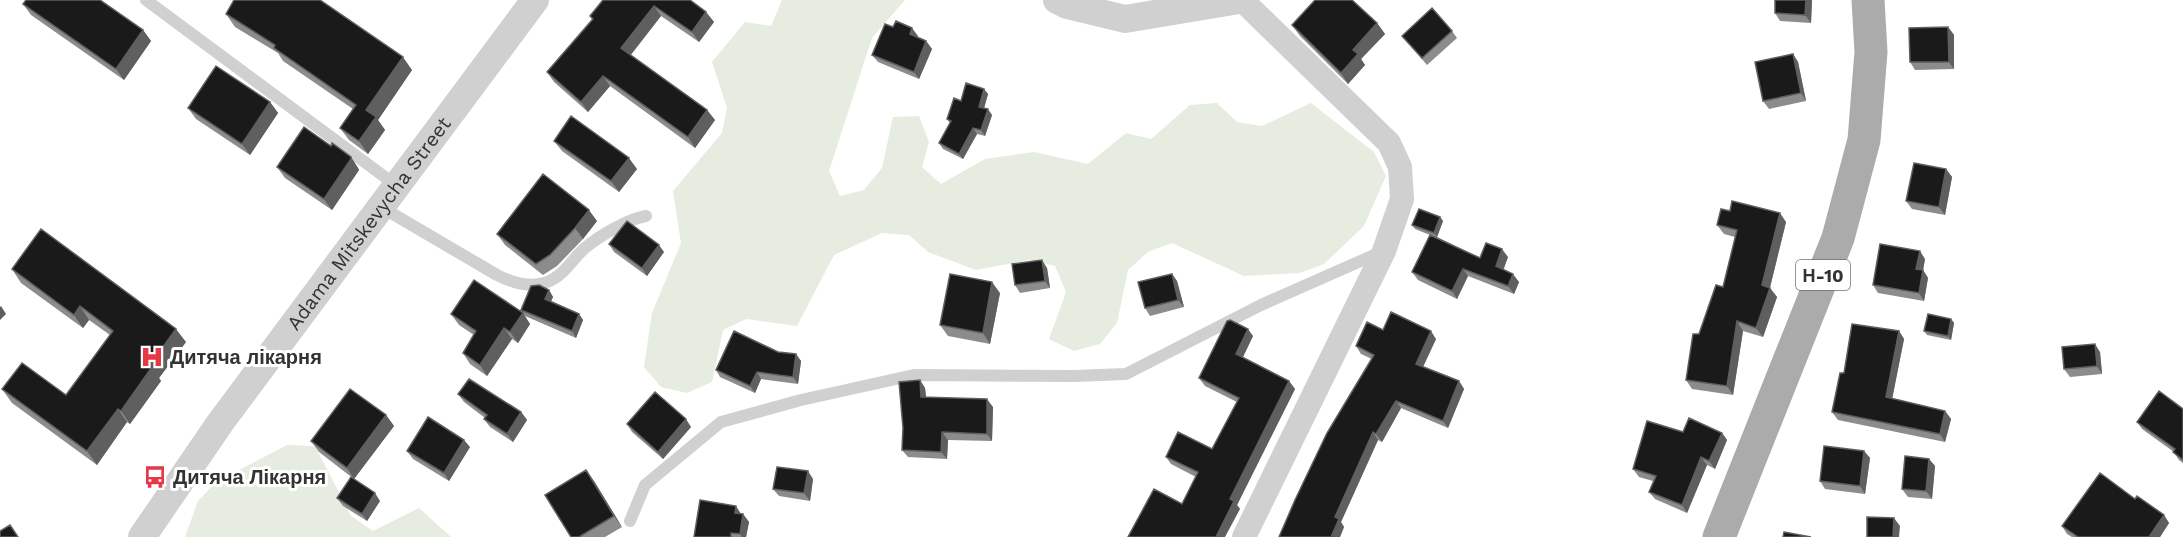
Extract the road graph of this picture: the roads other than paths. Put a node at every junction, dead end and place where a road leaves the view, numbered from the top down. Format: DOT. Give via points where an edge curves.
graph roads {
  1 [pos="146,0"];
  2 [pos="535,0"];
  3 [pos="1057,0"];
  4 [pos="1240,0"];
  5 [pos="1868,0"];
  6 [pos="389,196"];
  7 [pos="646,216"];
  8 [pos="1384,250"];
  9 [pos="630,521"];
  10 [pos="142,537"];
  11 [pos="1244,537"];
  12 [pos="1719,537"];
  1 -- 6 [label="lane"];
  2 -- 6 [label="street, Adama Mitskevycha Street"];
  3 -- 4 [label="street" via="1125,19"];
  4 -- 8 [label="street" via="1389,143 1400,167 1402,199"];
  5 -- 12 [label="main road, Н-10" via="1871,52 1864,140 1838,238"];
  6 -- 7 [label="lane" via="515,284 543,283 556,278 585,247 634,218"];
  6 -- 10 [label="street, Adama Mitskevycha Street" via="220,423"];
  8 -- 9 [label="lane" via="1262,305 1125,374 914,375 721,422 645,485"];
  8 -- 11 [label="street"];
}
